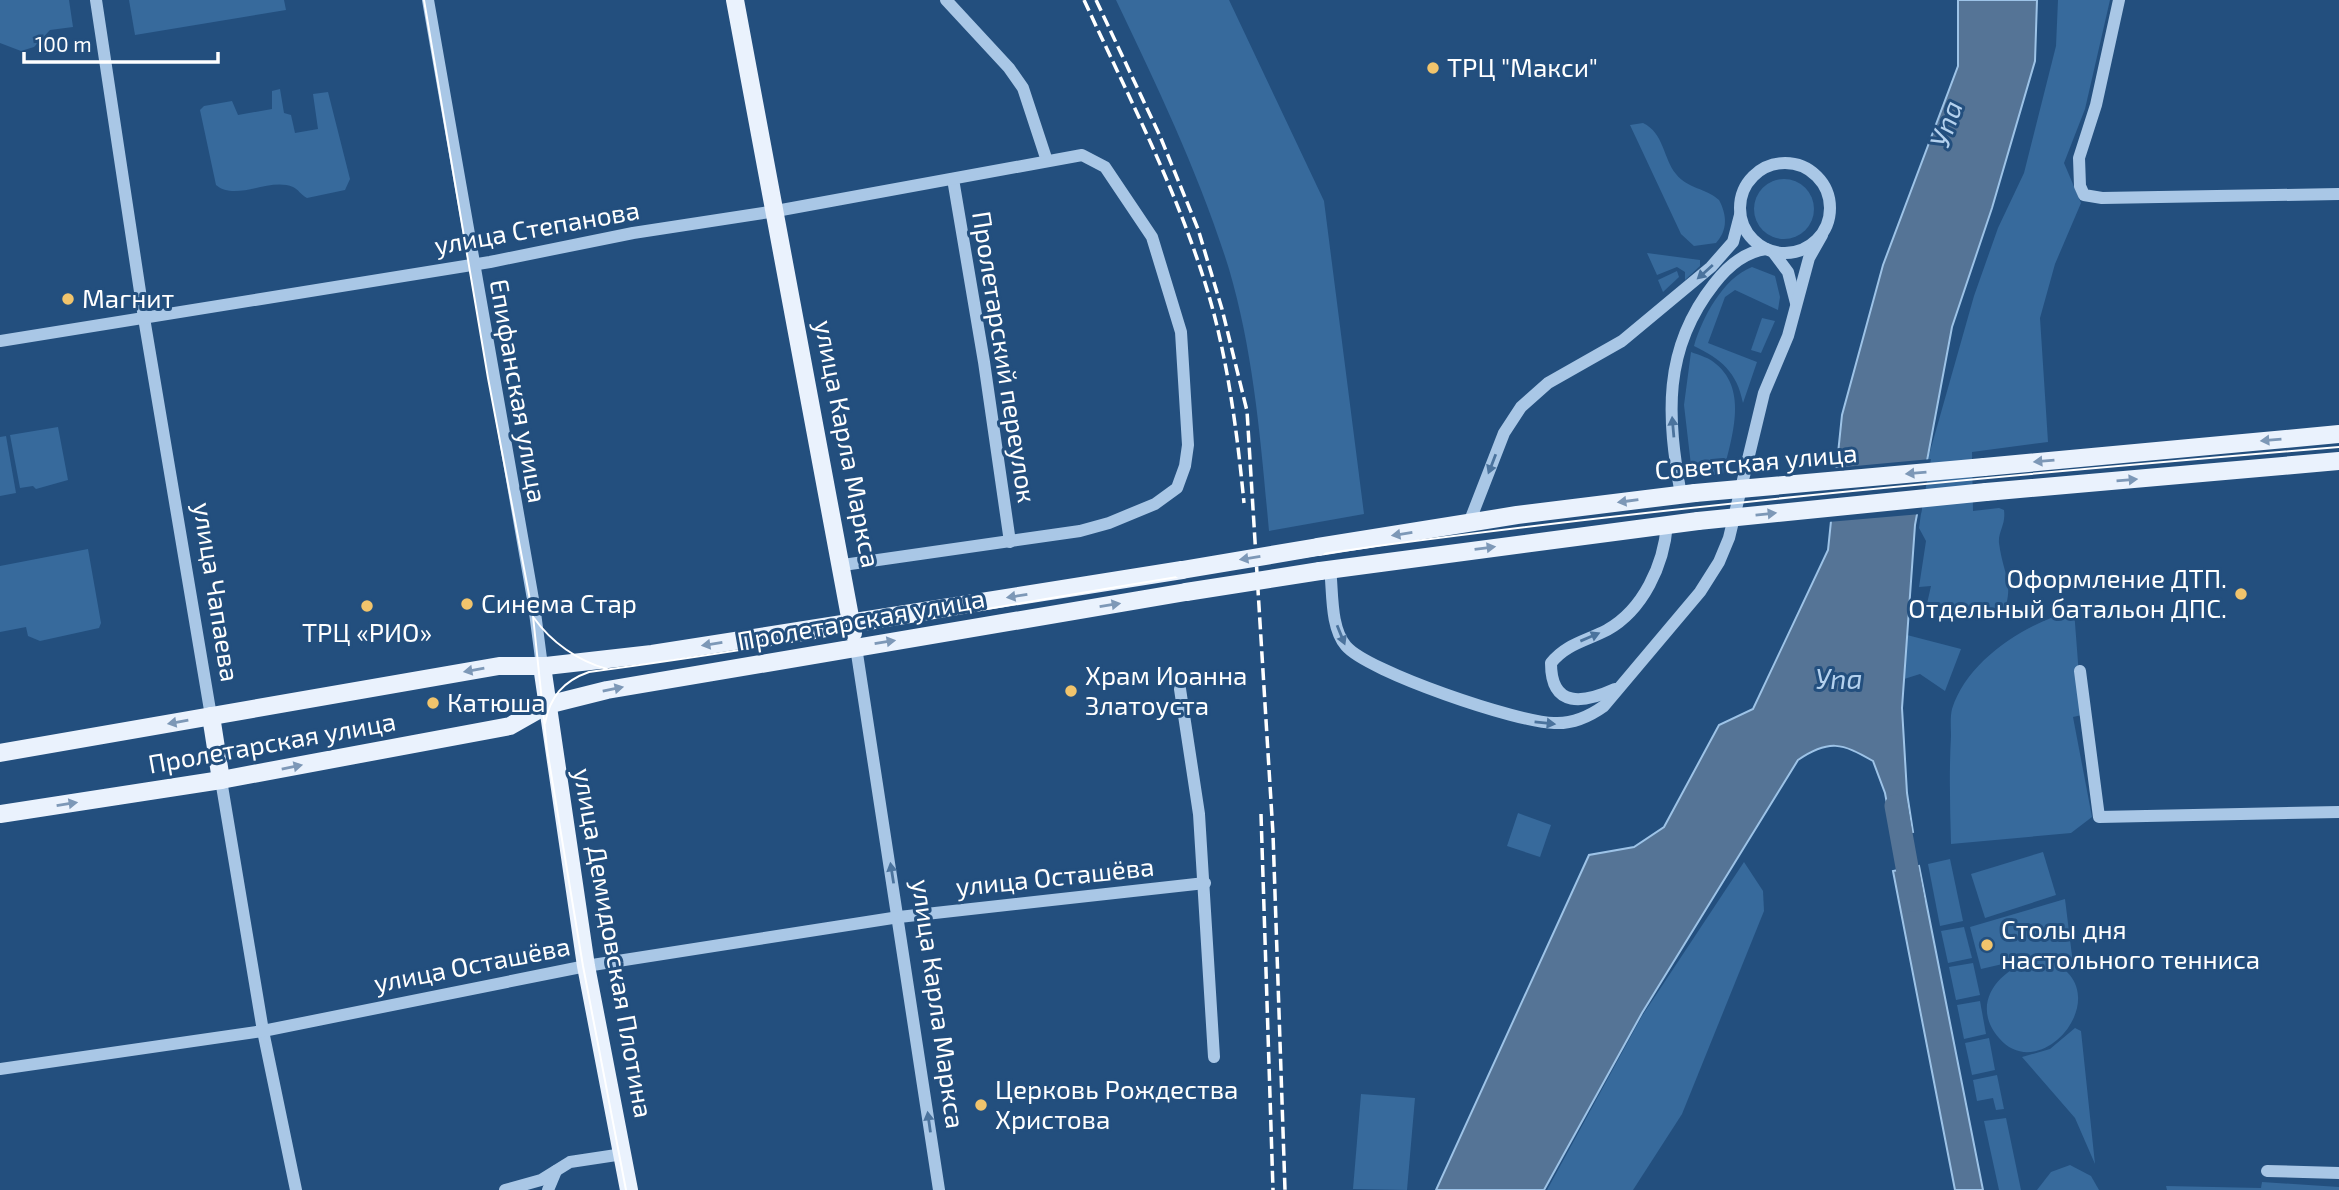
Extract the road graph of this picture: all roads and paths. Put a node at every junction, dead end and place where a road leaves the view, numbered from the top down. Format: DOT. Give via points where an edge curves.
graph roads {
  1 [pos="96,0"];
  2 [pos="428,0"];
  3 [pos="735,0"];
  4 [pos="946,0"];
  5 [pos="2119,0"];
  6 [pos="1048,160"];
  7 [pos="953,179"];
  8 [pos="2339,194"];
  9 [pos="776,211"];
  10 [pos="1740,215"];
  11 [pos="1822,235"];
  12 [pos="1769,251"];
  13 [pos="472,264"];
  14 [pos="1797,310"];
  15 [pos="144,318"];
  16 [pos="0,341"];
  17 [pos="2339,434"];
  18 [pos="2339,461"];
  19 [pos="1177,488"];
  20 [pos="1688,494"];
  21 [pos="1469,523"];
  22 [pos="1668,524"];
  23 [pos="1010,542"];
  24 [pos="843,565"];
  25 [pos="1182,570"];
  26 [pos="1325,570"];
  27 [pos="1186,592"];
  28 [pos="852,622"];
  29 [pos="856,647"];
  30 [pos="542,666"];
  31 [pos="2080,671"];
  32 [pos="1618,687"];
  33 [pos="1180,689"];
  34 [pos="547,705"];
  35 [pos="211,716"];
  36 [pos="0,752"];
  37 [pos="221,780"];
  38 [pos="2339,812"];
  39 [pos="0,814"];
  40 [pos="1205,883"];
  41 [pos="899,917"];
  42 [pos="586,966"];
  43 [pos="263,1031"];
  44 [pos="1214,1057"];
  45 [pos="0,1069"];
  46 [pos="623,1154"];
  47 [pos="556,1170"];
  48 [pos="2267,1171"];
  49 [pos="2339,1173"];
  50 [pos="296,1190"];
  51 [pos="505,1190"];
  52 [pos="548,1190"];
  53 [pos="629,1190"];
  54 [pos="939,1190"];
  1 -- 15 [label="street, улица Чапаева"];
  2 -- 13 [label="street, Епифанская улица"];
  3 -- 9 [label="main road, улица Карла Маркса"];
  4 -- 6 [label="street" via="1023,88"];
  5 -- 8 [label="street" via="2079,158 2084,195"];
  6 -- 7 [label="street, улица Степанова"];
  6 -- 19 [label="street, улица Степанова" via="1082,155 1105,167 1152,237 1181,332 1188,445"];
  7 -- 9 [label="street, улица Степанова"];
  7 -- 23 [label="street, Пролетарский переулок"];
  9 -- 13 [label="street, улица Степанова"];
  9 -- 24 [label="main road, улица Карла Маркса"];
  10 -- 11 [label="street" via="1741,197 1755,174 1781,163 1796,164 1810,170 1828,192 1829,222"];
  10 -- 12 [label="street" via="1749,235"];
  10 -- 21 [label="street, one-way" via="1733,242 1711,267 1622,341 1548,383 1521,407 1504,433"];
  11 -- 12 [label="street" via="1800,251"];
  11 -- 14 [label="street" via="1809,258"];
  12 -- 14 [label="street" via="1788,272"];
  20 -- 12 [label="street, one-way" via="1671,390 1679,344 1699,303 1720,276 1745,255"];
  13 -- 15 [label="street, улица Степанова"];
  13 -- 30 [label="street, Епифанская улица"];
  14 -- 32 [label="street" via="1764,393 1719,562 1700,593"];
  15 -- 16 [label="street, улица Степанова"];
  15 -- 35 [label="street, улица Чапаева"];
  17 -- 20 [label="main road, Советская улица, one-way, bridge"];
  22 -- 18 [label="main road, Советская улица, one-way, bridge"];
  19 -- 23 [label="street, Пролетарская улица" via="1155,504 1109,523"];
  20 -- 21 [label="main road, Советская улица, one-way"];
  21 -- 25 [label="main road, Советская улица, one-way, bridge"];
  26 -- 22 [label="main road, Советская улица, one-way"];
  32 -- 22 [label="street, one-way" via="1588,699 1568,698 1551,676 1551,663 1570,645 1609,628 1632,611 1653,577"];
  23 -- 24 [label="street, Пролетарская улица"];
  24 -- 28 [label="main road, улица Карла Маркса"];
  25 -- 28 [label="main road, Пролетарская улица, one-way"];
  26 -- 27 [label="main road, Советская улица, bridge"];
  26 -- 32 [label="street, one-way" via="1345,645 1368,664 1536,722 1558,724 1589,716 1604,706"];
  29 -- 27 [label="main road, Пролетарская улица, one-way"];
  28 -- 29 [label="main road, улица Карла Маркса"];
  28 -- 30 [label="main road, Пролетарская улица, one-way" via="652,654"];
  34 -- 29 [label="main road, Пролетарская улица, one-way" via="607,690"];
  41 -- 29 [label="street, улица Карла Маркса, one-way"];
  30 -- 34 [label="main road"];
  30 -- 35 [label="main road, Пролетарская улица, one-way" via="499,666"];
  31 -- 38 [label="street" via="2099,817"];
  33 -- 40 [label="street"];
  37 -- 34 [label="main road, Пролетарская улица, one-way" via="510,726"];
  34 -- 42 [label="main road, улица Демидовская Плотина"];
  35 -- 36 [label="main road, Пролетарская улица, one-way"];
  35 -- 37 [label="main road, улица Чапаева"];
  39 -- 37 [label="main road, Пролетарская улица, one-way"];
  37 -- 43 [label="street, улица Чапаева"];
  40 -- 41 [label="street, улица Осташёва"];
  40 -- 44 [label="street"];
  41 -- 42 [label="street, улица Осташёва"];
  54 -- 41 [label="street, улица Карла Маркса, one-way"];
  42 -- 43 [label="street, улица Осташёва"];
  42 -- 46 [label="main road, улица Демидовская Плотина"];
  43 -- 45 [label="street, улица Осташёва"];
  43 -- 50 [label="street, улица Чапаева"];
  46 -- 47 [label="street" via="570,1162"];
  46 -- 53 [label="main road, улица Демидовская Плотина"];
  47 -- 51 [label="street" via="521,1188"];
  47 -- 52 [label="street"];
  48 -- 49 [label="street"];
}
